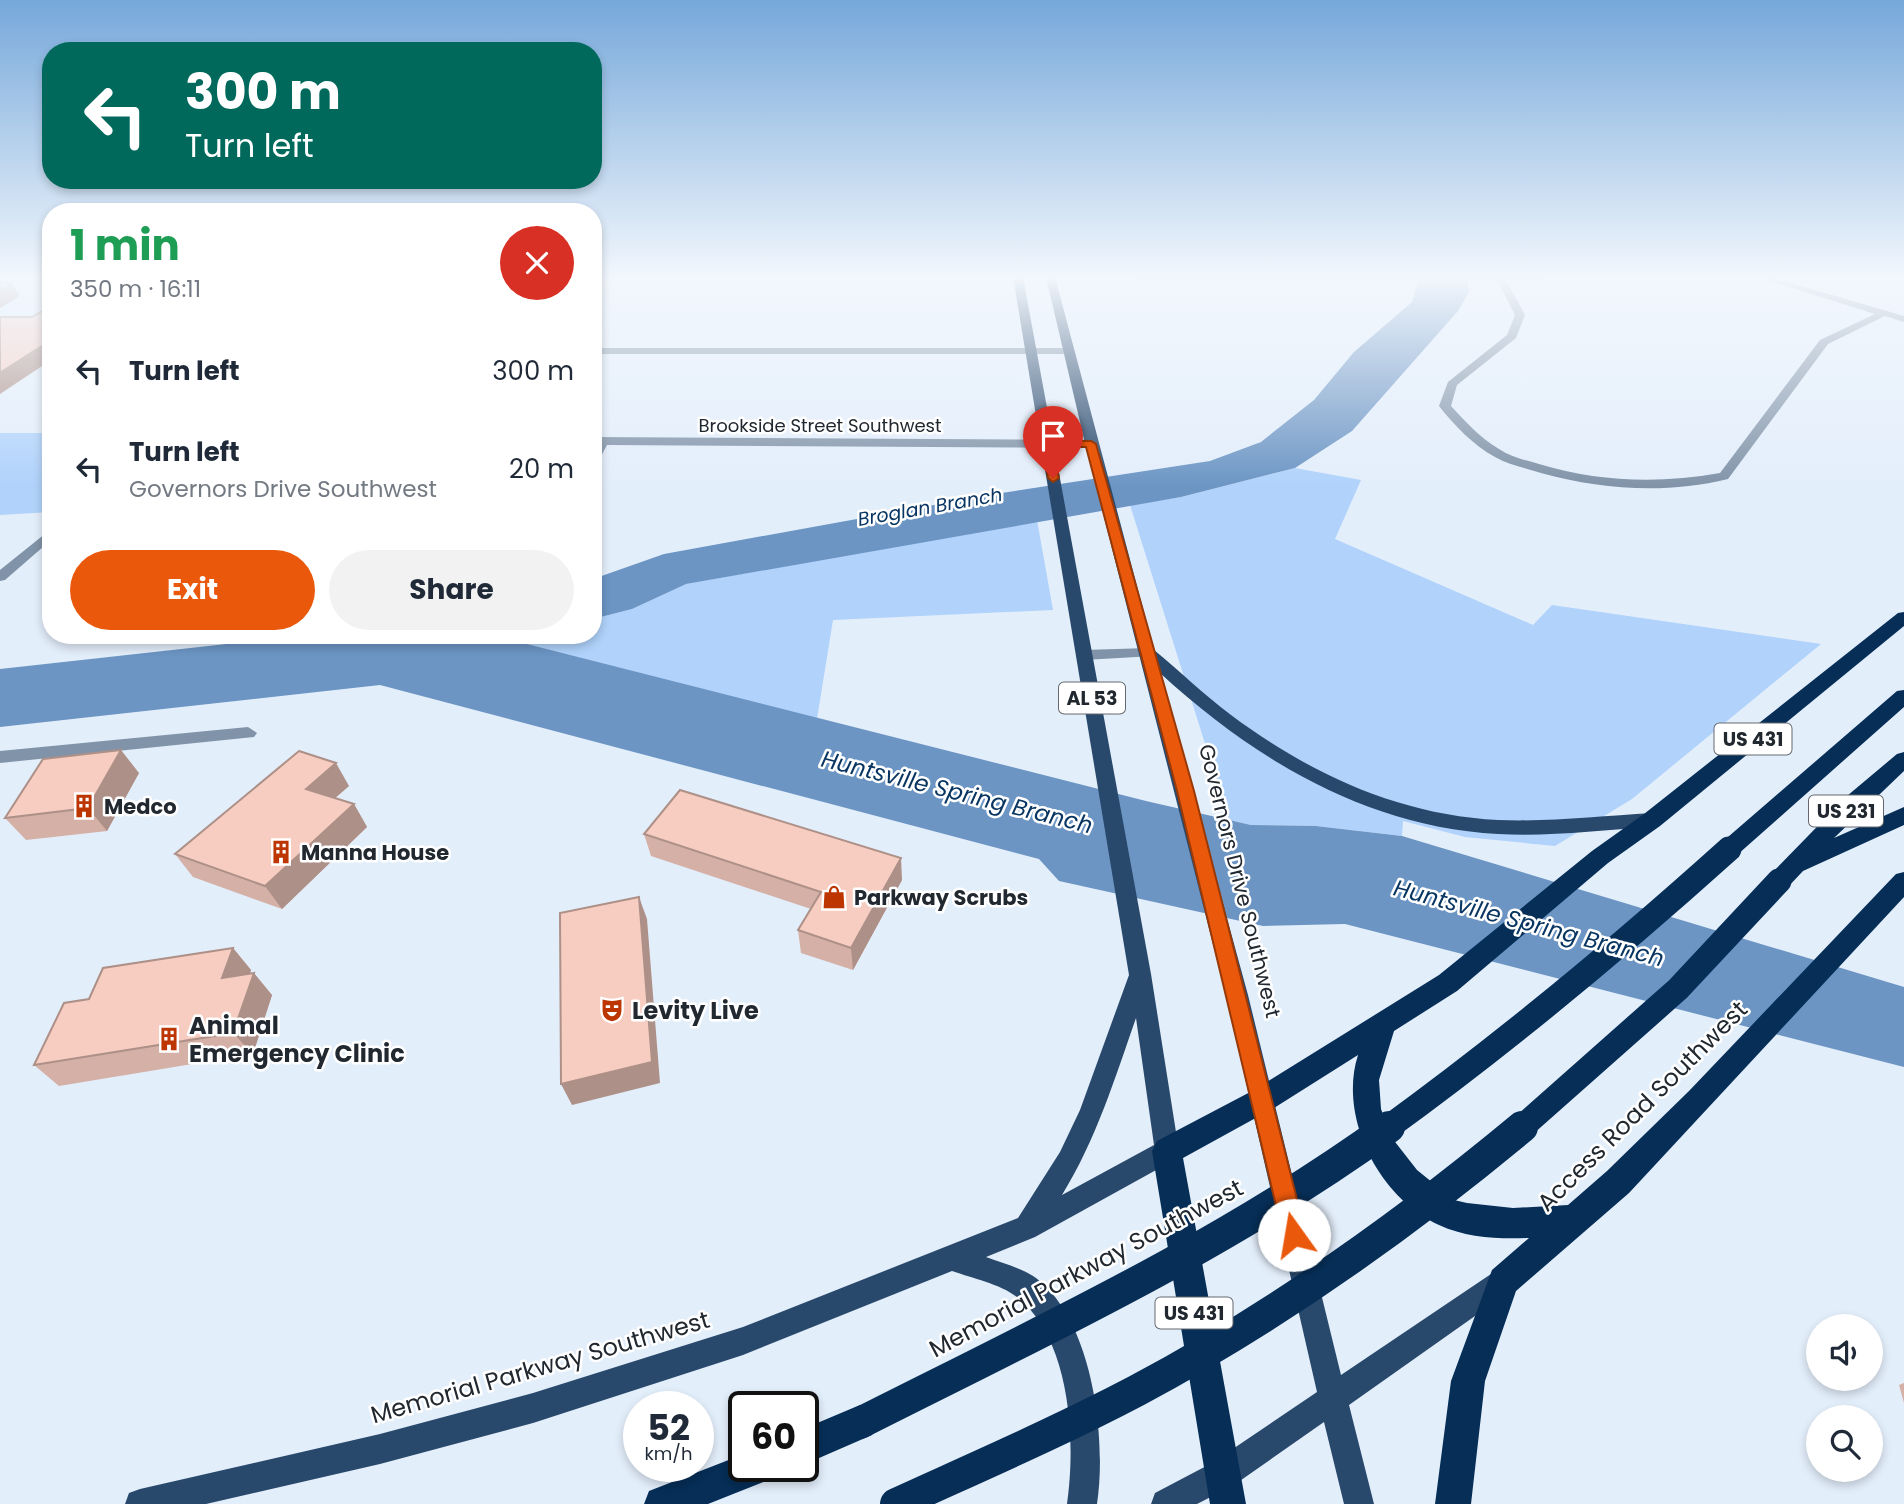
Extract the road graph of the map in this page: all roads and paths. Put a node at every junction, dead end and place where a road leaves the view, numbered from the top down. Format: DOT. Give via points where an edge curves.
graph roads {
  1 [pos="1029,347"];
  2 [pos="1067,347"];
  3 [pos="1497,347"];
  4 [pos="1820,347"];
  5 [pos="602,351"];
  6 [pos="1030,351"];
  7 [pos="1068,351"];
  8 [pos="602,441"];
  9 [pos="1046,443"];
  10 [pos="1091,444"];
  11 [pos="42,546"];
  12 [pos="0,577"];
  13 [pos="1904,617"];
  14 [pos="1148,653"];
  15 [pos="1084,655"];
  16 [pos="1904,696"];
  17 [pos="248,733"];
  18 [pos="0,757"];
  19 [pos="1904,759"];
  20 [pos="1904,815"];
  21 [pos="1652,820"];
  22 [pos="1786,874"];
  23 [pos="1904,881"];
  24 [pos="1140,974"];
  25 [pos="1386,1020"];
  26 [pos="1264,1100"];
  27 [pos="1167,1151"];
  28 [pos="1574,1220"];
  29 [pos="1026,1228"];
  30 [pos="951,1256"];
  31 [pos="1503,1281"];
  32 [pos="1332,1397"];
  33 [pos="819,1440"];
  34 [pos="728,1478"];
  35 [pos="1226,1489"];
  36 [pos="140,1504"];
  37 [pos="663,1504"];
  38 [pos="896,1504"];
  39 [pos="1082,1504"];
  40 [pos="1166,1504"];
  41 [pos="1359,1504"];
  42 [pos="1453,1504"];
  1 -- 6 [label="main road, AL 53"];
  2 -- 7 [label="main road, Governors Drive Southwest / AL 53"];
  3 -- 4 [label="street" via="1452,384 1445,406 1468,432 1502,456 1572,479 1629,487 1680,485 1724,476"];
  5 -- 6 [label="street"];
  6 -- 7 [label="street"];
  6 -- 9 [label="main road, AL 53"];
  7 -- 10 [label="main road, Governors Drive Southwest / AL 53"];
  8 -- 9 [label="street, Brookside Street Southwest"];
  9 -- 10 [label="street, Brookside Street Southwest"];
  9 -- 15 [label="main road, AL 53"];
  10 -- 14 [label="main road, Governors Drive Southwest / AL 53"];
  11 -- 12 [label="street"];
  13 -- 21 [label="highway, US 431"];
  14 -- 15 [label="street"];
  14 -- 21 [label="main road" via="1229,724 1289,765 1391,809 1497,827"];
  14 -- 26 [label="main road, Governors Drive Southwest / AL 53"];
  15 -- 24 [label="main road, AL 53"];
  16 -- 33 [label="highway, Memorial Parkway Southwest / US 231, bridge" via="1640,929 1458,1077 1323,1175 1160,1271"];
  17 -- 18 [label="street"];
  19 -- 22 [label="highway, US 231"];
  20 -- 22 [label="highway"];
  21 -- 25 [label="highway, US 431" via="1600,857 1448,983"];
  22 -- 38 [label="highway, US 231, bridge" via="1678,989 1536,1118 1397,1224 1172,1371 1039,1439"];
  23 -- 28 [label="highway, Access Road Southwest" via="1699,1100"];
  24 -- 27 [label="main road"];
  24 -- 29 [label="main road" via="1074,1150"];
  25 -- 26 [label="highway, US 431"];
  25 -- 28 [label="highway" via="1369,1056 1363,1092 1366,1116 1384,1152 1406,1181 1449,1215 1493,1222"];
  26 -- 27 [label="highway, US 431"];
  26 -- 32 [label="main road, Governors Drive Southwest / AL 53"];
  27 -- 29 [label="main road"];
  27 -- 35 [label="highway, US 431"];
  28 -- 31 [label="highway, Access Road Southwest"];
  29 -- 30 [label="main road, Memorial Parkway Southwest"];
  30 -- 36 [label="main road, Memorial Parkway Southwest" via="743,1341 533,1408 380,1449"];
  30 -- 39 [label="main road" via="1024,1285 1072,1356 1085,1462"];
  31 -- 32 [label="main road, Access Road Southwest"];
  31 -- 42 [label="highway" via="1468,1381"];
  32 -- 35 [label="main road"];
  32 -- 41 [label="main road, Governors Drive Southwest"];
  34 -- 37 [label="highway"];
  35 -- 40 [label="main road"];
}
